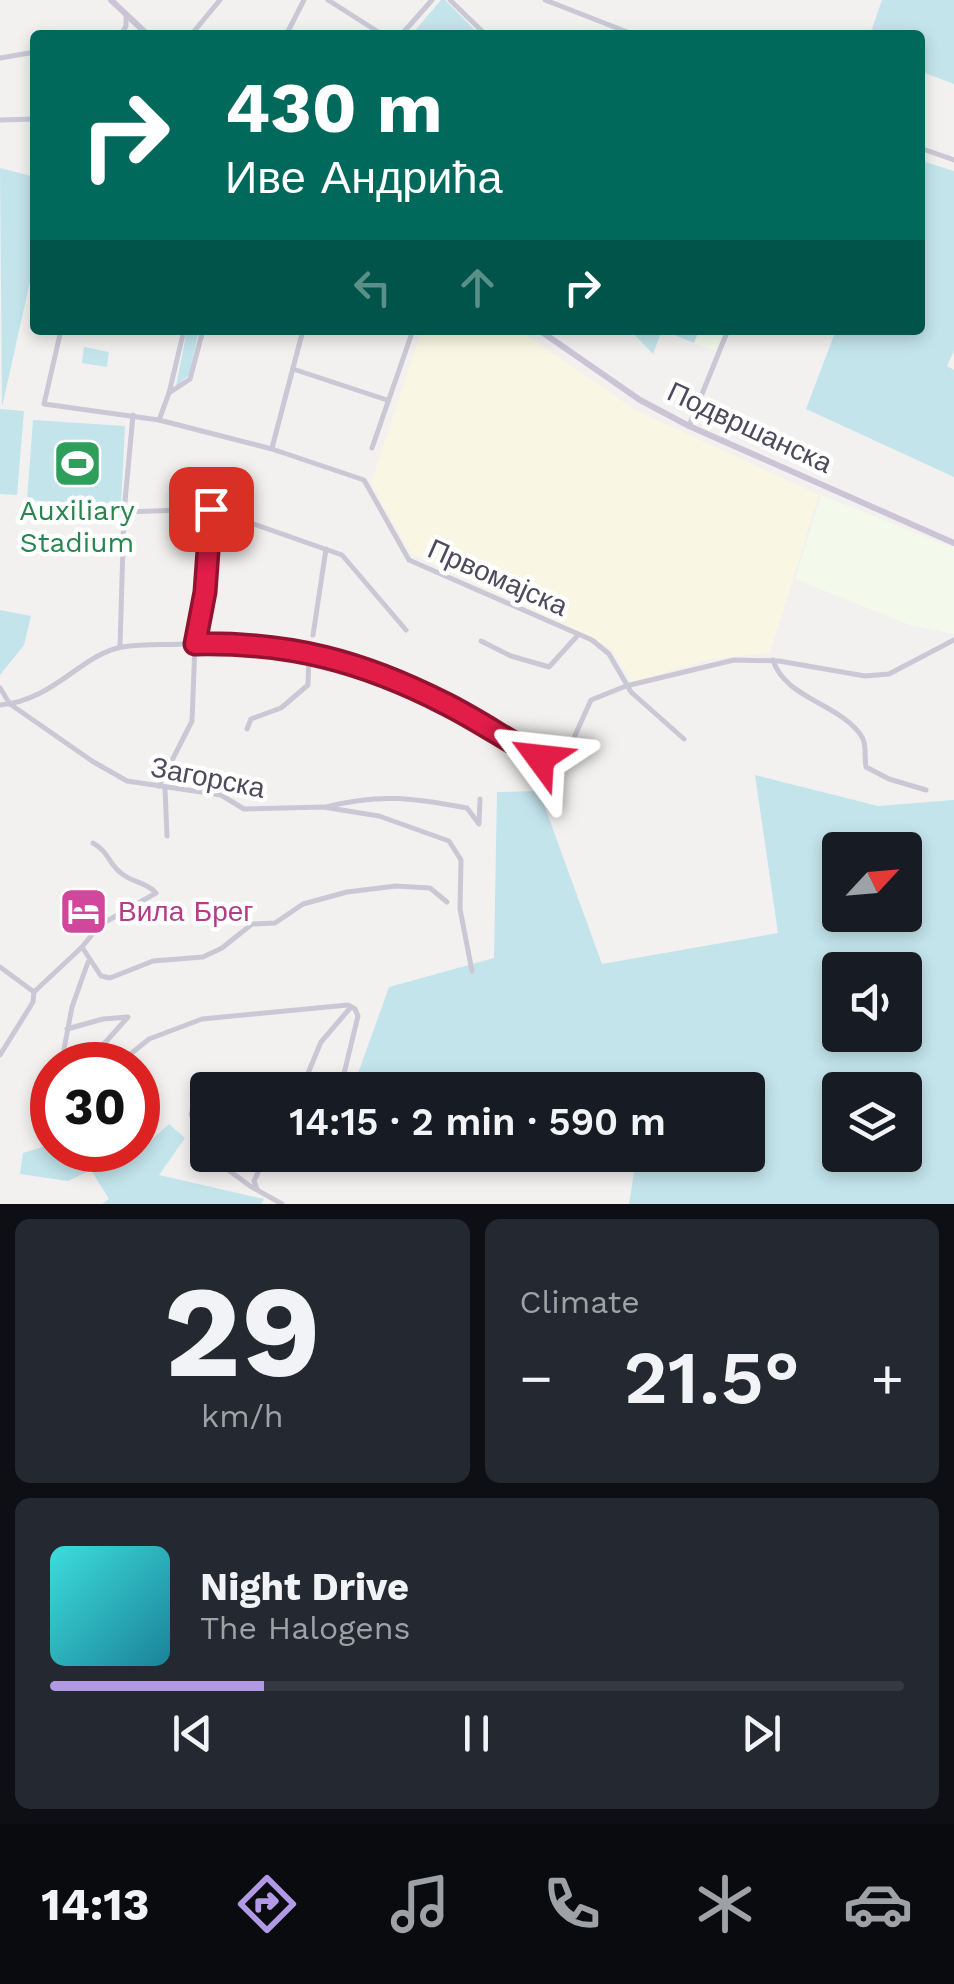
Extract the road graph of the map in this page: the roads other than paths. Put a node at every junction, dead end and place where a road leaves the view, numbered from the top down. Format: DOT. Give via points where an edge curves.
graph roads {
  1 [pos="112,0"];
  2 [pos="220,0"];
  3 [pos="304,0"];
  4 [pos="328,0"];
  5 [pos="432,0"];
  6 [pos="450,0"];
  7 [pos="545,0"];
  8 [pos="126,14"];
  9 [pos="124,30"];
  10 [pos="143,30"];
  11 [pos="195,30"];
  12 [pos="289,30"];
  13 [pos="375,30"];
  14 [pos="406,30"];
  15 [pos="481,30"];
  16 [pos="622,30"];
  17 [pos="30,53"];
  18 [pos="0,58"];
  19 [pos="30,119"];
  20 [pos="0,120"];
  21 [pos="925,150"];
  22 [pos="954,160"];
  23 [pos="60,335"];
  24 [pos="183,335"];
  25 [pos="202,335"];
  26 [pos="302,335"];
  27 [pos="411,335"];
  28 [pos="546,335"];
  29 [pos="726,335"];
  30 [pos="293,369"];
  31 [pos="169,393"];
  32 [pos="387,400"];
  33 [pos="134,415"];
  34 [pos="158,420"];
  35 [pos="689,426"];
  36 [pos="272,448"];
  37 [pos="372,448"];
  38 [pos="211,509"];
  39 [pos="124,512"];
  40 [pos="954,544"];
  41 [pos="326,549"];
  42 [pos="406,630"];
  43 [pos="578,634"];
  44 [pos="313,635"];
  45 [pos="481,640"];
  46 [pos="954,640"];
  47 [pos="195,644"];
  48 [pos="120,648"];
  49 [pos="310,651"];
  50 [pos="773,660"];
  51 [pos="626,686"];
  52 [pos="0,688"];
  53 [pos="10,704"];
  54 [pos="0,705"];
  55 [pos="248,729"];
  56 [pos="684,739"];
  57 [pos="162,787"];
  58 [pos="926,790"];
  59 [pos="480,800"];
  60 [pos="323,807"];
  61 [pos="167,836"];
  62 [pos="93,843"];
  63 [pos="448,902"];
  64 [pos="82,947"];
  65 [pos="88,959"];
  66 [pos="0,967"];
  67 [pos="472,971"];
  68 [pos="34,992"];
  69 [pos="351,1007"];
  70 [pos="67,1029"];
  71 [pos="64,1042"];
  72 [pos="106,1042"];
  73 [pos="146,1042"];
  74 [pos="0,1056"];
  75 [pos="309,1072"];
  76 [pos="344,1072"];
  77 [pos="231,1172"];
  78 [pos="258,1172"];
  79 [pos="257,1191"];
  80 [pos="268,1201"];
  81 [pos="282,1204"];
  1 -- 8 [label="street"];
  2 -- 11 [label="street"];
  3 -- 12 [label="street"];
  4 -- 13 [label="street"];
  5 -- 14 [label="street"];
  6 -- 15 [label="street"];
  7 -- 16 [label="street"];
  8 -- 9 [label="street"];
  8 -- 10 [label="street"];
  17 -- 18 [label="street"];
  19 -- 20 [label="street"];
  21 -- 22 [label="street"];
  23 -- 33 [label="street, Првомајска" via="44,404"];
  24 -- 31 [label="street"];
  25 -- 31 [label="street" via="190,379"];
  26 -- 30 [label="street"];
  27 -- 32 [label="street"];
  28 -- 35 [label="street, Подвршанска"];
  29 -- 35 [label="street"];
  30 -- 32 [label="street"];
  30 -- 36 [label="street"];
  31 -- 34 [label="street"];
  32 -- 37 [label="street"];
  33 -- 34 [label="street, Првомајска"];
  33 -- 39 [label="street"];
  34 -- 36 [label="street, Првомајска"];
  35 -- 40 [label="street, Подвршанска"];
  36 -- 43 [label="street, Првомајска" via="367,482 409,560"];
  38 -- 39 [label="street"];
  38 -- 41 [label="street"];
  38 -- 47 [label="street"];
  39 -- 48 [label="street"];
  41 -- 42 [label="street" via="350,561"];
  41 -- 44 [label="street"];
  43 -- 45 [label="street" via="549,668"];
  43 -- 51 [label="street, Првомајска" via="605,650"];
  46 -- 50 [label="street" via="879,676"];
  47 -- 48 [label="street"];
  47 -- 49 [label="street"];
  47 -- 57 [label="street" via="192,721"];
  48 -- 53 [label="street" via="47,691"];
  49 -- 51 [label="street" via="444,703 546,761 563,757 591,700"];
  49 -- 55 [label="street" via="308,685 281,708 251,719"];
  50 -- 51 [label="street" via="734,660"];
  50 -- 58 [label="street" via="804,694 858,732 866,767"];
  51 -- 56 [label="street, Првомајска"];
  52 -- 53 [label="street"];
  53 -- 54 [label="street"];
  53 -- 57 [label="street, Загорска" via="119,778"];
  57 -- 60 [label="street, Загорска" via="221,795 244,809"];
  57 -- 61 [label="street"];
  59 -- 60 [label="street" via="479,824 467,808 414,800 377,796"];
  60 -- 67 [label="street, Загорска" via="392,819 454,846"];
  62 -- 64 [label="street" via="121,874 156,892 106,920"];
  63 -- 65 [label="street" via="430,888 370,888 303,904 275,923 252,924 202,957 153,961 106,978"];
  64 -- 65 [label="street"];
  64 -- 68 [label="street"];
  65 -- 70 [label="street"];
  66 -- 68 [label="street"];
  68 -- 74 [label="street"];
  69 -- 73 [label="street" via="202,1019"];
  69 -- 75 [label="street" via="322,1042"];
  69 -- 76 [label="street" via="358,1016"];
  70 -- 71 [label="street"];
  70 -- 72 [label="street" via="126,1016"];
  77 -- 79 [label="street"];
  78 -- 79 [label="street"];
  79 -- 80 [label="street"];
  80 -- 81 [label="street"];
}
